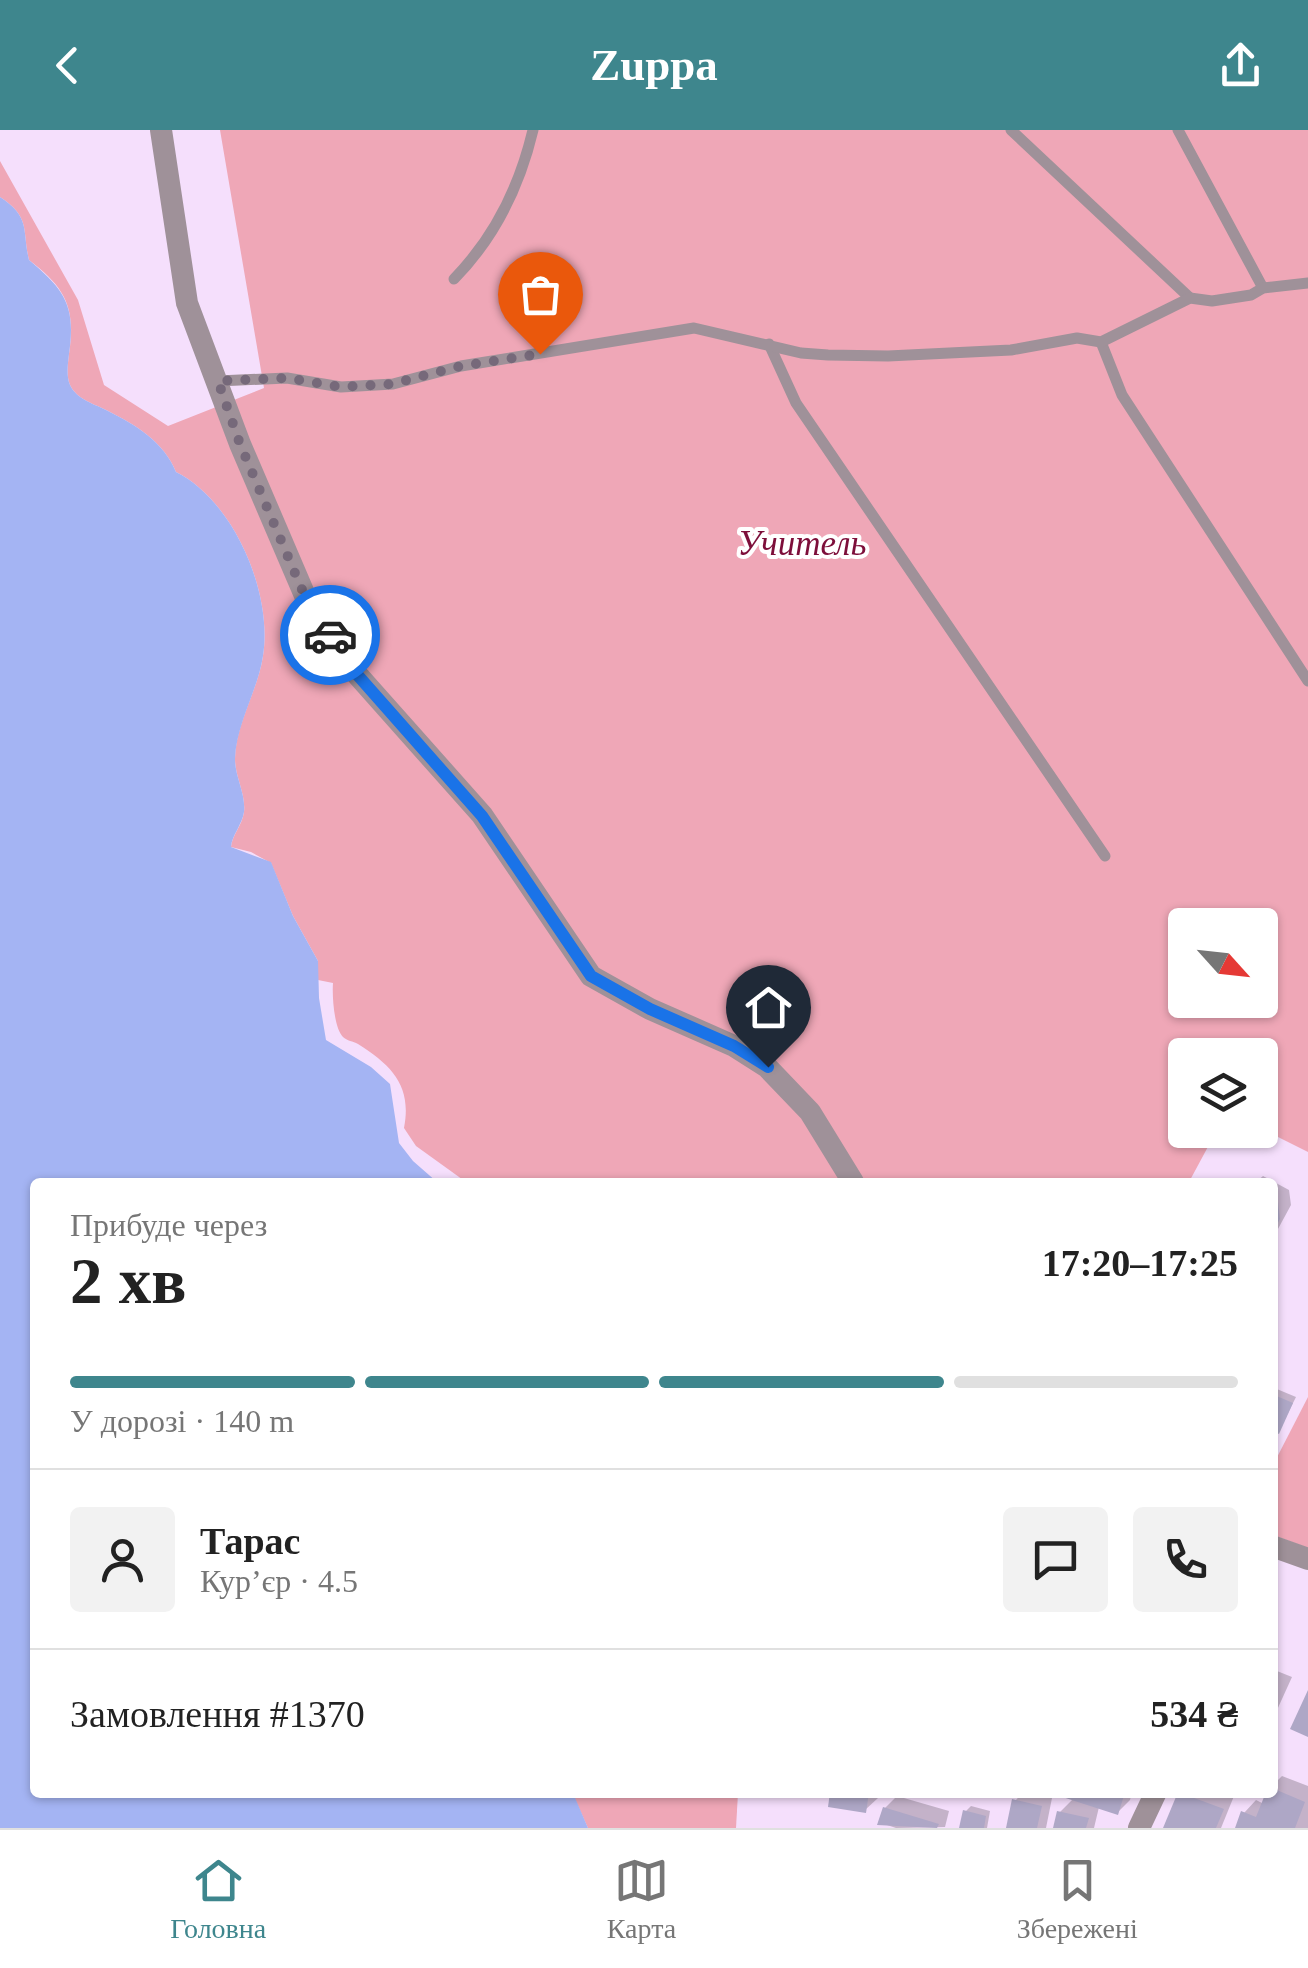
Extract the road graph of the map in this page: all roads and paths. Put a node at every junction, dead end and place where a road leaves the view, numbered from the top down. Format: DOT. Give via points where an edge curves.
graph roads {
  1 [pos="160,130"];
  2 [pos="533,130"];
  3 [pos="1011,130"];
  4 [pos="1178,130"];
  5 [pos="454,279"];
  6 [pos="1308,283"];
  7 [pos="1263,288"];
  8 [pos="1190,298"];
  9 [pos="1101,342"];
  10 [pos="769,344"];
  11 [pos="218,381"];
  12 [pos="1308,681"];
  13 [pos="1105,856"];
  14 [pos="851,1178"];
  15 [pos="1278,1548"];
  16 [pos="1308,1559"];
  17 [pos="1153,1798"];
  18 [pos="1139,1828"];
  1 -- 11 [label="street" via="187,302"];
  2 -- 5 [label="lane" via="504,209"];
  3 -- 8 [label="lane"];
  4 -- 7 [label="lane"];
  6 -- 7 [label="lane"];
  7 -- 8 [label="lane" via="1212,301"];
  8 -- 9 [label="lane"];
  9 -- 10 [label="lane" via="1078,338 1011,350 888,356 800,353"];
  9 -- 12 [label="lane" via="1122,394"];
  10 -- 11 [label="lane" via="694,328 461,366 392,384"];
  10 -- 13 [label="lane" via="796,403"];
  11 -- 14 [label="street" via="309,606 354,671 482,816 596,979 768,1067 810,1112"];
  15 -- 16 [label="street"];
  17 -- 18 [label="street"];
}
